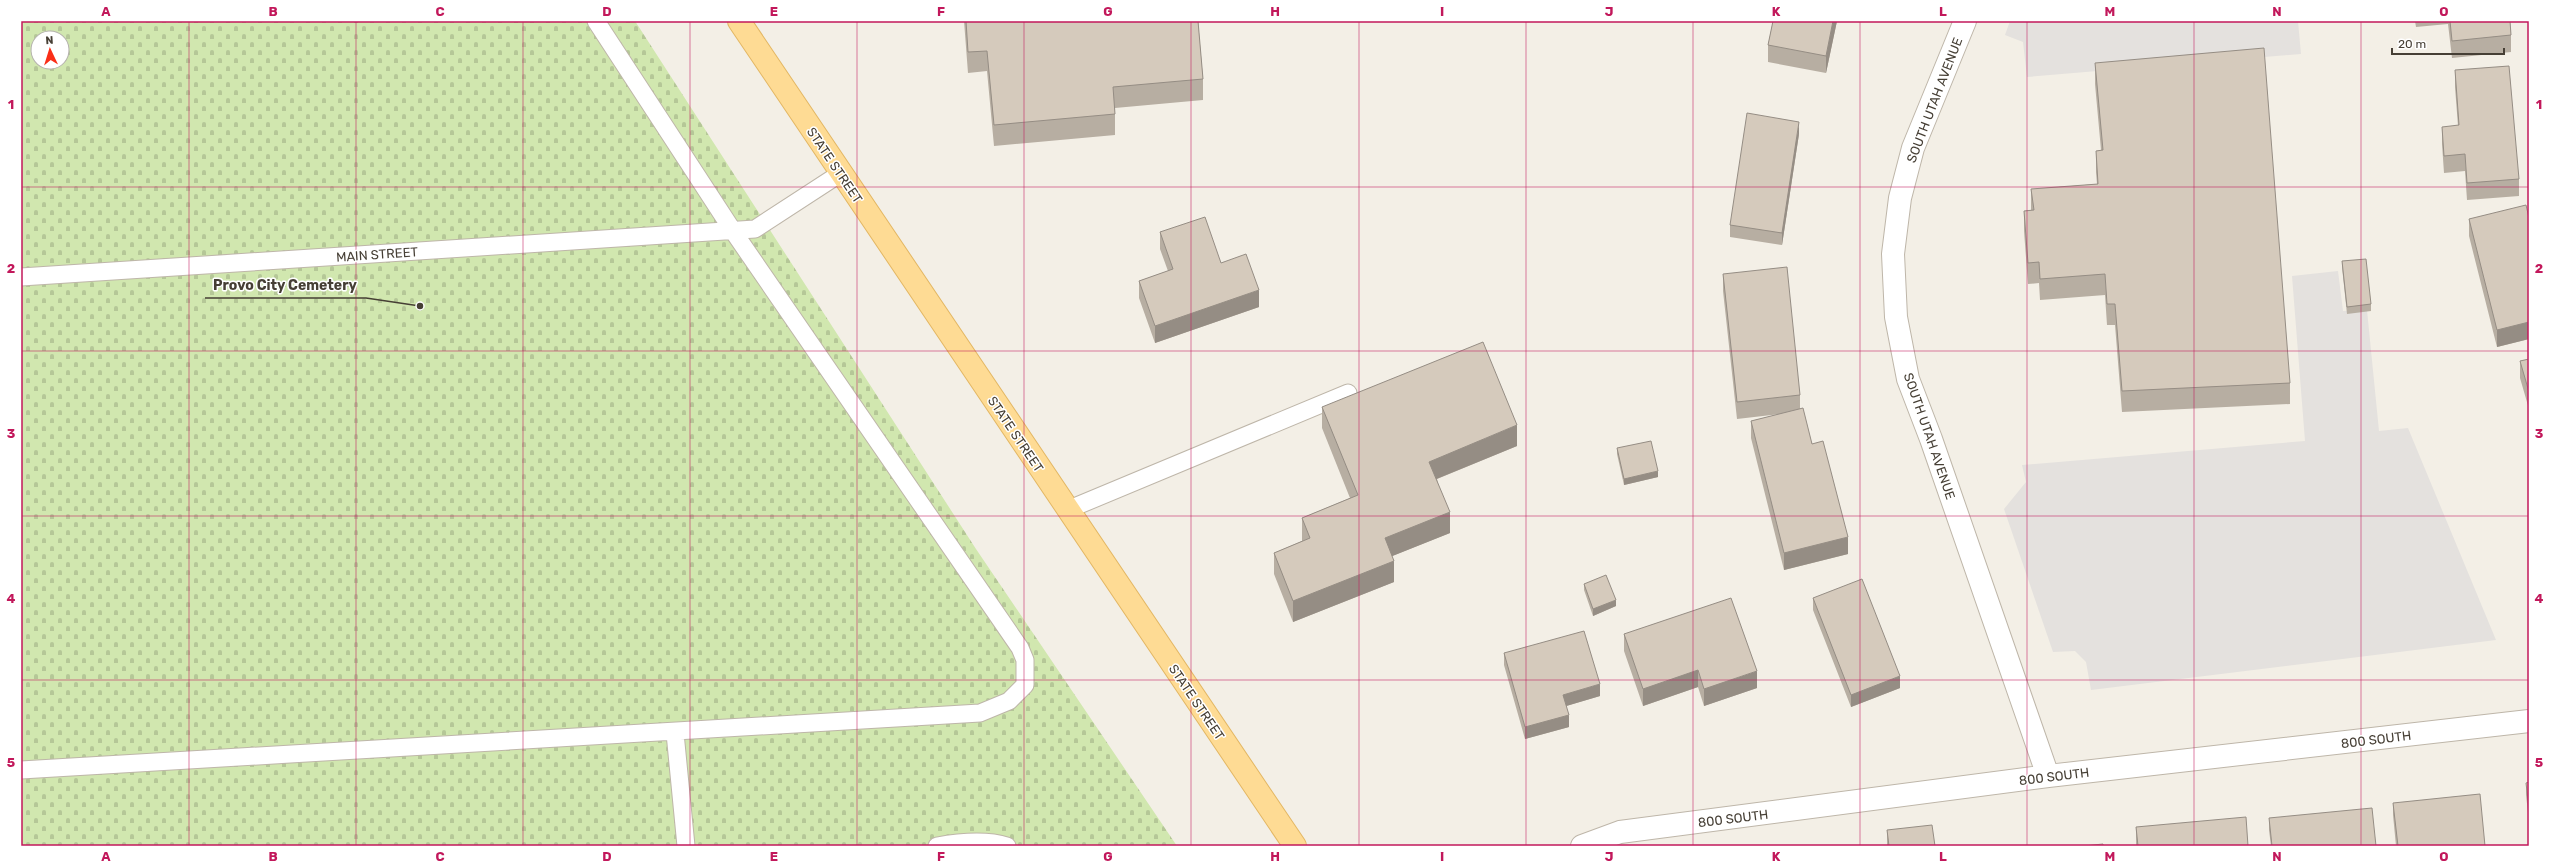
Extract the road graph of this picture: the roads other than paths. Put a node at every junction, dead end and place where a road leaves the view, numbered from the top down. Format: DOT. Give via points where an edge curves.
graph roads {
  1 [pos="596,21"];
  2 [pos="739,21"];
  3 [pos="1965,21"];
  4 [pos="841,173"];
  5 [pos="733,231"];
  6 [pos="21,277"];
  7 [pos="1348,393"];
  8 [pos="1067,510"];
  9 [pos="2529,721"];
  10 [pos="675,733"];
  11 [pos="21,770"];
  12 [pos="2048,776"];
  13 [pos="686,846"];
  14 [pos="937,846"];
  15 [pos="1007,846"];
  16 [pos="1295,846"];
  17 [pos="1582,846"];
  1 -- 5 [label="lane"];
  2 -- 4 [label="main road, STATE STREET"];
  3 -- 12 [label="street, SOUTH UTAH AVENUE" via="1913,148 1900,198 1893,254 1896,317 1908,379 1934,446"];
  4 -- 5 [label="lane, MAIN STREET" via="755,229"];
  4 -- 8 [label="main road, STATE STREET"];
  5 -- 6 [label="lane, MAIN STREET"];
  5 -- 10 [label="lane" via="1020,648 1026,673 1025,685 1009,701 980,713"];
  7 -- 8 [label="lane"];
  8 -- 16 [label="main road, STATE STREET"];
  9 -- 12 [label="street, 800 SOUTH"];
  10 -- 11 [label="lane"];
  10 -- 13 [label="lane"];
  12 -- 17 [label="street, 800 SOUTH" via="1620,832"];
  14 -- 15 [label="lane" via="959,842"];
}
